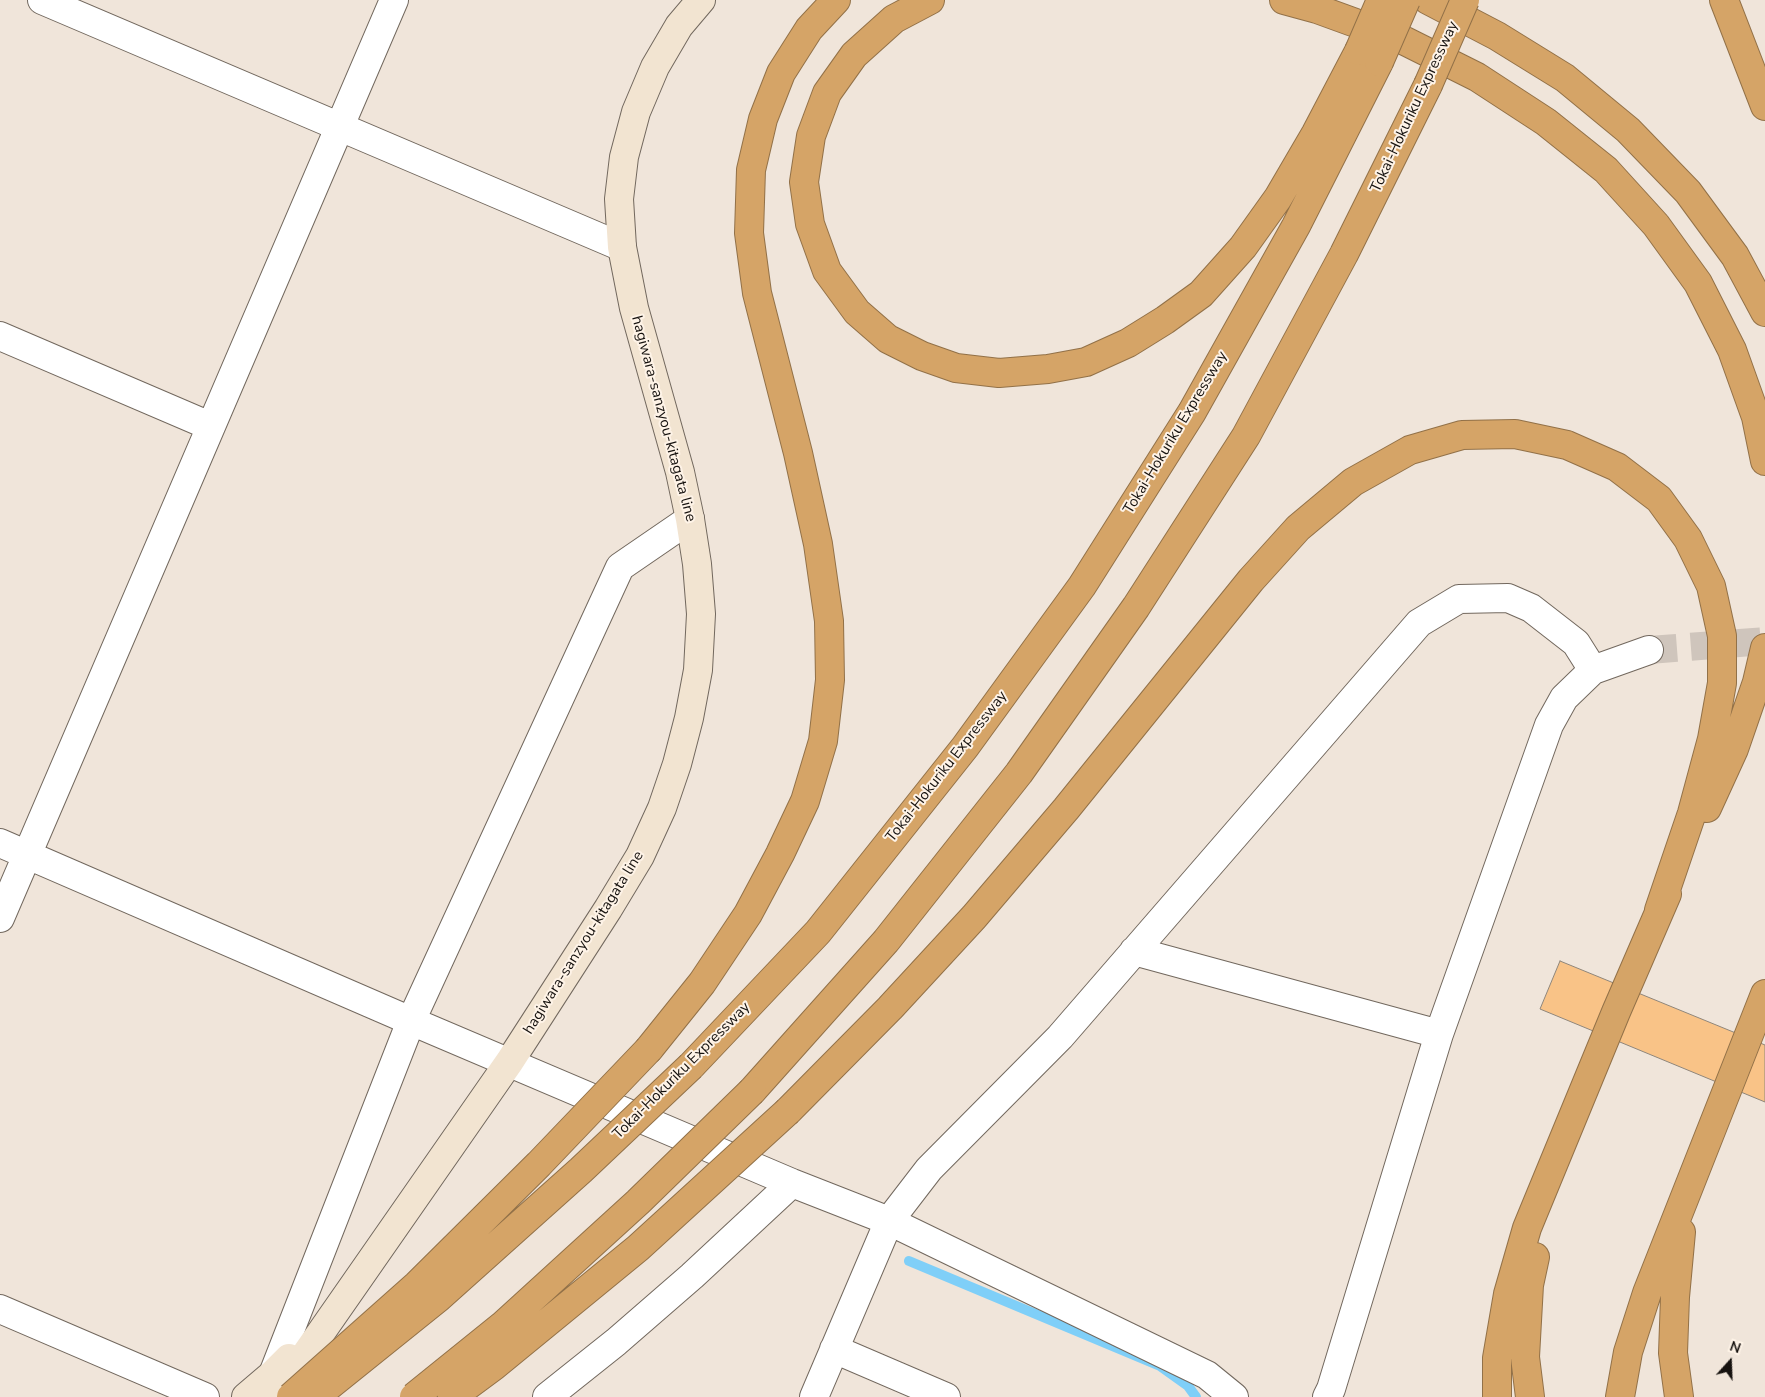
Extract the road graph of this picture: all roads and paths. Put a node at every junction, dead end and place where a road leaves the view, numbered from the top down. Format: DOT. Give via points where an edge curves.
graph roads {
  1 [pos="42,0"];
  2 [pos="394,0"];
  3 [pos="701,0"];
  4 [pos="836,0"];
  5 [pos="930,0"];
  6 [pos="1284,0"];
  7 [pos="1381,0"];
  8 [pos="1406,0"];
  9 [pos="1428,0"];
  10 [pos="1465,0"];
  11 [pos="73,6"];
  12 [pos="1726,7"];
  13 [pos="1369,57"];
  14 [pos="1765,106"];
  15 [pos="340,126"];
  16 [pos="622,246"];
  17 [pos="1765,312"];
  18 [pos="0,336"];
  19 [pos="210,426"];
  20 [pos="1765,461"];
  21 [pos="690,519"];
  22 [pos="1765,648"];
  23 [pos="1649,650"];
  24 [pos="1593,670"];
  25 [pos="0,842"];
  26 [pos="27,854"];
  27 [pos="1659,910"];
  28 [pos="0,918"];
  29 [pos="1134,951"];
  30 [pos="1765,994"];
  31 [pos="411,1021"];
  32 [pos="1439,1034"];
  33 [pos="510,1061"];
  34 [pos="1565,1134"];
  35 [pos="1693,1177"];
  36 [pos="792,1183"];
  37 [pos="889,1221"];
  38 [pos="0,1309"];
  39 [pos="834,1349"];
  40 [pos="274,1386"];
  41 [pos="205,1397"];
  42 [pos="246,1397"];
  43 [pos="291,1397"];
  44 [pos="315,1397"];
  45 [pos="414,1397"];
  46 [pos="452,1397"];
  47 [pos="547,1397"];
  48 [pos="814,1397"];
  49 [pos="946,1397"];
  50 [pos="1234,1397"];
  51 [pos="1327,1397"];
  52 [pos="1497,1397"];
  53 [pos="1530,1397"];
  54 [pos="1620,1397"];
  55 [pos="1678,1397"];
  1 -- 11 [label="street"];
  2 -- 15 [label="street"];
  3 -- 16 [label="main road, hagiwara-sanzyou-kitagata line" via="679,26 655,68 636,112 624,157 619,199"];
  4 -- 43 [label="highway, bridge" via="809,29 781,73 763,118 751,170 749,233 757,293 798,453 820,554 830,621 830,680 823,741 805,800 748,914 702,982 650,1049 417,1285"];
  5 -- 13 [label="highway" via="894,19 854,55 827,93 811,136 804,182 810,224 827,271 858,312 888,339 956,368 999,373 1086,362 1128,343 1201,294 1243,247 1278,198 1316,133"];
  6 -- 20 [label="highway" via="1405,41 1477,77 1546,122 1606,170 1656,225 1698,283 1732,350 1756,417"];
  7 -- 13 [label="highway, bridge"];
  8 -- 13 [label="highway, Tokai-Hokuriku Expressway, bridge"];
  9 -- 17 [label="highway" via="1498,36 1565,78 1628,130 1688,192 1735,256"];
  10 -- 45 [label="highway, Tokai-Hokuriku Expressway, bridge" via="1428,85 1344,254 1246,436 1136,607 1018,773 886,941 752,1091 638,1202 502,1326"];
  11 -- 15 [label="street"];
  12 -- 14 [label="highway"];
  13 -- 44 [label="highway, Tokai-Hokuriku Expressway, bridge" via="1296,226 1206,386 1082,586 965,747 818,932 691,1066 438,1298"];
  15 -- 16 [label="street"];
  15 -- 19 [label="street"];
  16 -- 21 [label="main road, hagiwara-sanzyou-kitagata line" via="634,308"];
  18 -- 19 [label="street"];
  19 -- 26 [label="street"];
  21 -- 31 [label="street" via="620,567"];
  21 -- 33 [label="main road, hagiwara-sanzyou-kitagata line" via="701,614 698,670 677,764 662,808 640,856"];
  22 -- 27 [label="highway" via="1734,749"];
  23 -- 24 [label="street"];
  24 -- 29 [label="street" via="1576,643 1531,608 1508,598 1459,599 1420,623"];
  24 -- 32 [label="street" via="1564,698 1549,725"];
  25 -- 26 [label="street"];
  26 -- 28 [label="street"];
  26 -- 31 [label="street"];
  27 -- 34 [label="highway"];
  27 -- 46 [label="highway, bridge" via="1692,813 1712,740 1722,683 1722,636 1711,586 1688,539 1659,499 1616,466 1567,445 1515,434 1462,435 1410,450 1353,482 1298,528 1251,580 974,917 788,1111 638,1248"];
  29 -- 32 [label="street"];
  29 -- 37 [label="street" via="1060,1037 929,1168"];
  30 -- 35 [label="highway"];
  31 -- 33 [label="street"];
  31 -- 40 [label="street"];
  32 -- 51 [label="street"];
  33 -- 36 [label="street"];
  33 -- 40 [label="main road, hagiwara-sanzyou-kitagata line" via="345,1299"];
  34 -- 52 [label="highway" via="1527,1228 1508,1294 1497,1358"];
  34 -- 53 [label="highway" via="1529,1285 1525,1358"];
  35 -- 54 [label="highway" via="1647,1293 1628,1352"];
  35 -- 55 [label="highway" via="1679,1243 1673,1353"];
  36 -- 37 [label="street"];
  36 -- 47 [label="street" via="692,1276"];
  37 -- 39 [label="street"];
  37 -- 50 [label="street" via="1207,1375"];
  38 -- 41 [label="street"];
  39 -- 48 [label="street"];
  39 -- 49 [label="street"];
  40 -- 42 [label="main road, hagiwara-sanzyou-kitagata line"];
}
